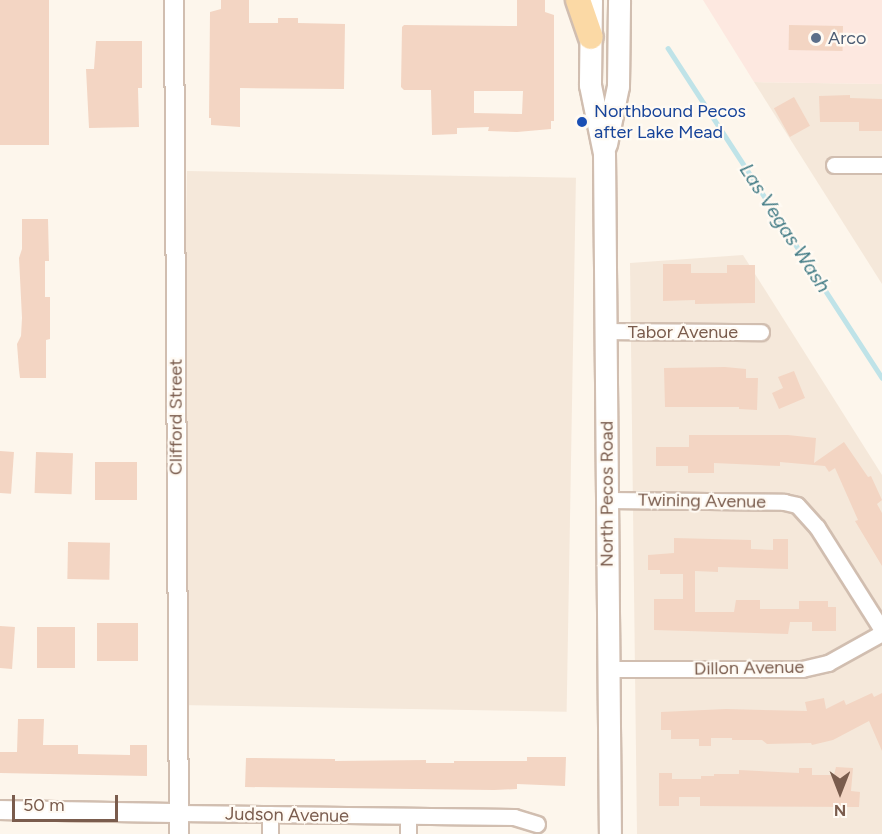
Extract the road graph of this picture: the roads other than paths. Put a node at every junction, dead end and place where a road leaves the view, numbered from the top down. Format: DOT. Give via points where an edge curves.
graph roads {
  1 [pos="174,0"];
  2 [pos="578,0"];
  3 [pos="591,0"];
  4 [pos="618,0"];
  5 [pos="591,37"];
  6 [pos="604,153"];
  7 [pos="834,165"];
  8 [pos="882,165"];
  9 [pos="605,331"];
  10 [pos="761,332"];
  11 [pos="607,500"];
  12 [pos="882,632"];
  13 [pos="608,669"];
  14 [pos="0,810"];
  15 [pos="179,813"];
  16 [pos="270,814"];
  17 [pos="408,816"];
  18 [pos="537,824"];
  19 [pos="179,834"];
  20 [pos="270,834"];
  21 [pos="408,834"];
  22 [pos="610,834"];
  1 -- 15 [label="street, Clifford Street"];
  2 -- 5 [label="main road"];
  3 -- 5 [label="main road, North Pecos Road"];
  4 -- 6 [label="main road, North Pecos Road" via="618,86"];
  5 -- 6 [label="main road, North Pecos Road" via="590,85"];
  6 -- 9 [label="main road, North Pecos Road"];
  7 -- 8 [label="street"];
  9 -- 10 [label="street, Tabor Avenue"];
  9 -- 11 [label="main road, North Pecos Road"];
  11 -- 12 [label="street, Twining Avenue" via="784,502 797,506 817,527"];
  11 -- 13 [label="main road, North Pecos Road"];
  12 -- 13 [label="street, Dillon Avenue" via="828,663 802,669"];
  13 -- 22 [label="main road, North Pecos Road"];
  14 -- 15 [label="street, Judson Avenue"];
  15 -- 16 [label="street, Judson Avenue"];
  15 -- 19 [label="street, Clifford Street"];
  16 -- 17 [label="street, Judson Avenue"];
  16 -- 20 [label="street"];
  17 -- 18 [label="street, Judson Avenue" via="514,818"];
  17 -- 21 [label="street"];
}
